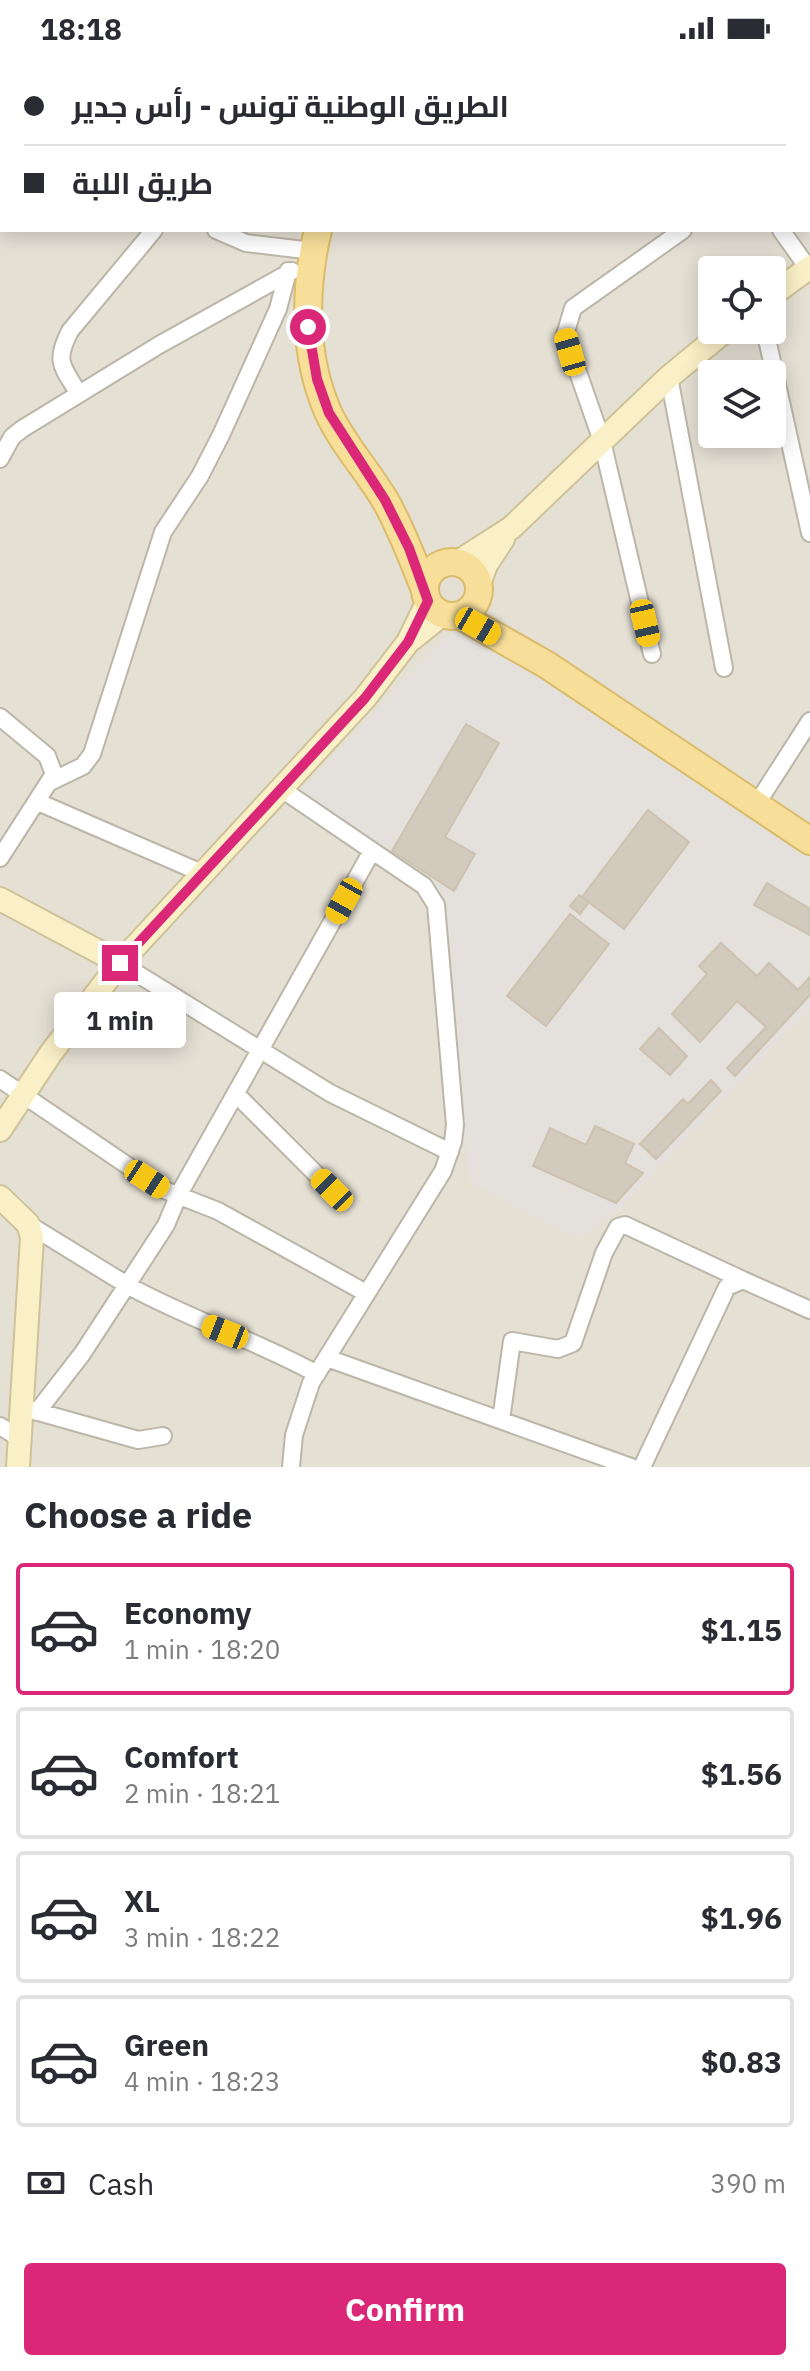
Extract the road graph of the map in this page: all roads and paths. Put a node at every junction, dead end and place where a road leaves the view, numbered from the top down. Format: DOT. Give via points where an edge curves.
graph roads {
  1 [pos="152,232"];
  2 [pos="221,232"];
  3 [pos="680,232"];
  4 [pos="783,232"];
  5 [pos="307,255"];
  6 [pos="809,267"];
  7 [pos="786,284"];
  8 [pos="709,344"];
  9 [pos="768,344"];
  10 [pos="669,377"];
  11 [pos="79,394"];
  12 [pos="602,441"];
  13 [pos="0,459"];
  14 [pos="385,500"];
  15 [pos="511,528"];
  16 [pos="810,533"];
  17 [pos="455,562"];
  18 [pos="479,588"];
  19 [pos="439,605"];
  20 [pos="652,654"];
  21 [pos="547,665"];
  22 [pos="724,668"];
  23 [pos="0,717"];
  24 [pos="810,721"];
  25 [pos="52,781"];
  26 [pos="283,790"];
  27 [pos="38,802"];
  28 [pos="756,805"];
  29 [pos="810,841"];
  30 [pos="372,851"];
  31 [pos="0,858"];
  32 [pos="204,874"];
  33 [pos="0,899"];
  34 [pos="120,963"];
  35 [pos="261,1050"];
  36 [pos="0,1079"];
  37 [pos="24,1093"];
  38 [pos="236,1094"];
  39 [pos="0,1130"];
  40 [pos="450,1152"];
  41 [pos="332,1190"];
  42 [pos="179,1194"];
  43 [pos="0,1197"];
  44 [pos="28,1224"];
  45 [pos="743,1280"];
  46 [pos="127,1285"];
  47 [pos="366,1293"];
  48 [pos="810,1310"];
  49 [pos="327,1358"];
  50 [pos="317,1374"];
  51 [pos="30,1410"];
  52 [pos="501,1420"];
  53 [pos="10,1432"];
  54 [pos="163,1436"];
  55 [pos="18,1467"];
  56 [pos="291,1467"];
  57 [pos="631,1467"];
  58 [pos="642,1467"];
  1 -- 11 [label="street" via="60,349 62,366"];
  2 -- 5 [label="street" via="246,243"];
  3 -- 12 [label="street" via="573,308 567,320 565,335"];
  4 -- 6 [label="street"];
  5 -- 11 [label="street"];
  5 -- 14 [label="main road" via="308,327 317,379 329,413"];
  5 -- 25 [label="street" via="200,476 163,532 92,754 83,766"];
  6 -- 7 [label="main road"];
  8 -- 10 [label="main road"];
  9 -- 16 [label="street"];
  10 -- 12 [label="main road"];
  10 -- 22 [label="street"];
  11 -- 13 [label="street" via="12,437"];
  12 -- 15 [label="main road"];
  12 -- 20 [label="street"];
  14 -- 17 [label="main road" via="427,547"];
  14 -- 19 [label="main road"];
  15 -- 17 [label="main road"];
  15 -- 18 [label="main road" via="486,565"];
  17 -- 18 [label="main road" via="472,570"];
  17 -- 19 [label="main road" via="430,574"];
  18 -- 19 [label="main road" via="475,604"];
  18 -- 21 [label="main road" via="498,618"];
  19 -- 21 [label="main road"];
  19 -- 26 [label="main road"];
  21 -- 28 [label="main road"];
  23 -- 25 [label="street" via="47,756 54,767"];
  24 -- 28 [label="street"];
  25 -- 27 [label="street"];
  26 -- 30 [label="street"];
  26 -- 32 [label="main road"];
  27 -- 31 [label="street"];
  27 -- 32 [label="street"];
  28 -- 29 [label="main road"];
  30 -- 35 [label="street"];
  30 -- 40 [label="street" via="424,886 436,905 455,1125"];
  32 -- 34 [label="main road"];
  33 -- 34 [label="main road"];
  34 -- 35 [label="street"];
  34 -- 37 [label="main road"];
  35 -- 38 [label="street"];
  35 -- 40 [label="street" via="330,1093"];
  36 -- 37 [label="street"];
  37 -- 39 [label="main road"];
  37 -- 42 [label="street" via="142,1176"];
  38 -- 41 [label="street"];
  38 -- 42 [label="street"];
  40 -- 47 [label="street"];
  42 -- 46 [label="street" via="166,1225"];
  42 -- 47 [label="street"];
  43 -- 44 [label="main road"];
  44 -- 46 [label="street"];
  44 -- 51 [label="main road"];
  45 -- 48 [label="street"];
  45 -- 52 [label="street" via="625,1225 618,1227 573,1343 558,1349 512,1341"];
  45 -- 58 [label="street" via="727,1287 717,1302"];
  46 -- 50 [label="street"];
  46 -- 51 [label="street" via="82,1354"];
  47 -- 49 [label="street"];
  49 -- 50 [label="street"];
  49 -- 52 [label="street"];
  50 -- 56 [label="street" via="301,1408"];
  51 -- 53 [label="main road"];
  51 -- 54 [label="street" via="138,1440"];
  52 -- 57 [label="street"];
  53 -- 55 [label="main road"];
}
